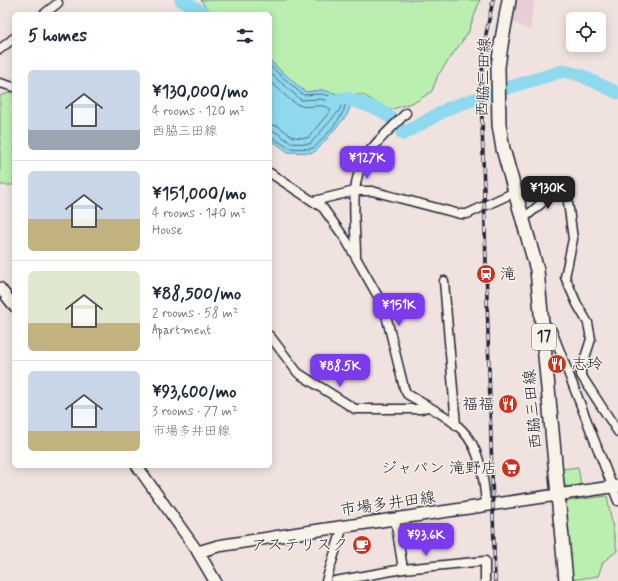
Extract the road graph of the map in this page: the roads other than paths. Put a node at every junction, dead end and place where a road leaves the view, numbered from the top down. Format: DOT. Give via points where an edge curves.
graph roads {
  1 [pos="509,0"];
  2 [pos="58,3"];
  3 [pos="47,12"];
  4 [pos="12,40"];
  5 [pos="0,49"];
  6 [pos="0,83"];
  7 [pos="12,86"];
  8 [pos="406,113"];
  9 [pos="272,174"];
  10 [pos="355,191"];
  11 [pos="515,192"];
  12 [pos="314,201"];
  13 [pos="523,219"];
  14 [pos="356,256"];
  15 [pos="444,281"];
  16 [pos="0,288"];
  17 [pos="12,303"];
  18 [pos="542,320"];
  19 [pos="272,339"];
  20 [pos="427,407"];
  21 [pos="456,425"];
  22 [pos="618,432"];
  23 [pos="138,468"];
  24 [pos="615,486"];
  25 [pos="558,495"];
  26 [pos="618,501"];
  27 [pos="486,505"];
  28 [pos="395,519"];
  29 [pos="343,526"];
  30 [pos="198,552"];
  31 [pos="403,569"];
  32 [pos="215,581"];
  33 [pos="326,581"];
  34 [pos="335,581"];
  35 [pos="485,581"];
  36 [pos="566,581"];
  1 -- 11 [label="main road, 西脇三田線 / 17" via="500,45 497,92 503,149"];
  2 -- 3 [label="street"];
  4 -- 5 [label="street"];
  6 -- 7 [label="street"];
  8 -- 10 [label="street" via="365,158 357,177"];
  9 -- 12 [label="street"];
  10 -- 11 [label="street" via="372,191 460,214 467,214"];
  10 -- 12 [label="street"];
  10 -- 14 [label="street"];
  11 -- 13 [label="main road, 西脇三田線 / 17"];
  12 -- 14 [label="street" via="323,208"];
  13 -- 18 [label="main road, 西脇三田線 / 17" via="537,270"];
  13 -- 22 [label="street" via="557,190 566,187 573,239 565,278 588,323 591,339 581,375"];
  14 -- 20 [label="street" via="384,307 404,388 407,394"];
  15 -- 21 [label="street"];
  16 -- 17 [label="street"];
  18 -- 24 [label="street" via="552,331"];
  18 -- 25 [label="main road, 西脇三田線 / 17"];
  19 -- 20 [label="street" via="298,373 355,409"];
  20 -- 21 [label="street"];
  21 -- 27 [label="street" via="463,431 480,464"];
  23 -- 30 [label="street"];
  24 -- 25 [label="main road, 市場多井田線"];
  24 -- 26 [label="street"];
  25 -- 27 [label="main road, 市場多井田線"];
  25 -- 36 [label="main road, 西脇三田線 / 17"];
  27 -- 28 [label="main road, 市場多井田線"];
  28 -- 29 [label="main road, 市場多井田線"];
  28 -- 31 [label="street"];
  29 -- 30 [label="main road, 市場多井田線" via="218,546"];
  29 -- 33 [label="street"];
  30 -- 32 [label="main road"];
  31 -- 34 [label="street"];
  31 -- 35 [label="street" via="485,561"];
}
